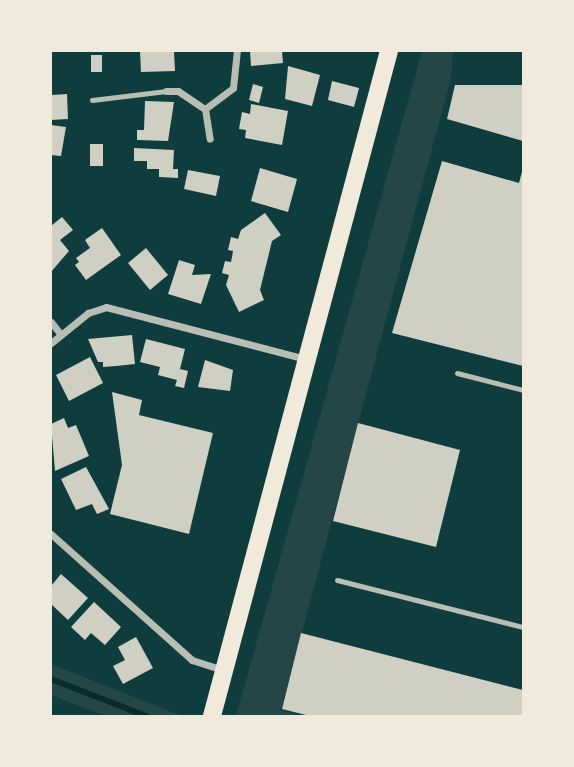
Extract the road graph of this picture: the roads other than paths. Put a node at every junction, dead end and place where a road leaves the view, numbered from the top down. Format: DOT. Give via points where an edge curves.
graph roads {
  1 [pos="237,51"];
  2 [pos="389,51"];
  3 [pos="166,91"];
  4 [pos="92,100"];
  5 [pos="205,109"];
  6 [pos="210,139"];
  7 [pos="51,322"];
  8 [pos="61,335"];
  9 [pos="51,343"];
  10 [pos="305,359"];
  11 [pos="457,373"];
  12 [pos="523,390"];
  13 [pos="51,534"];
  14 [pos="337,580"];
  15 [pos="523,627"];
  16 [pos="223,671"];
  17 [pos="212,716"];
  1 -- 5 [label="street" via="237,75 229,92"];
  2 -- 10 [label="main road"];
  3 -- 4 [label="lane"];
  3 -- 5 [label="street" via="178,91"];
  5 -- 6 [label="street"];
  7 -- 8 [label="street"];
  8 -- 9 [label="street"];
  8 -- 10 [label="street" via="88,313 116,308"];
  10 -- 16 [label="main road"];
  11 -- 12 [label="lane"];
  13 -- 16 [label="street" via="192,660"];
  14 -- 15 [label="lane"];
  16 -- 17 [label="main road"];
}
